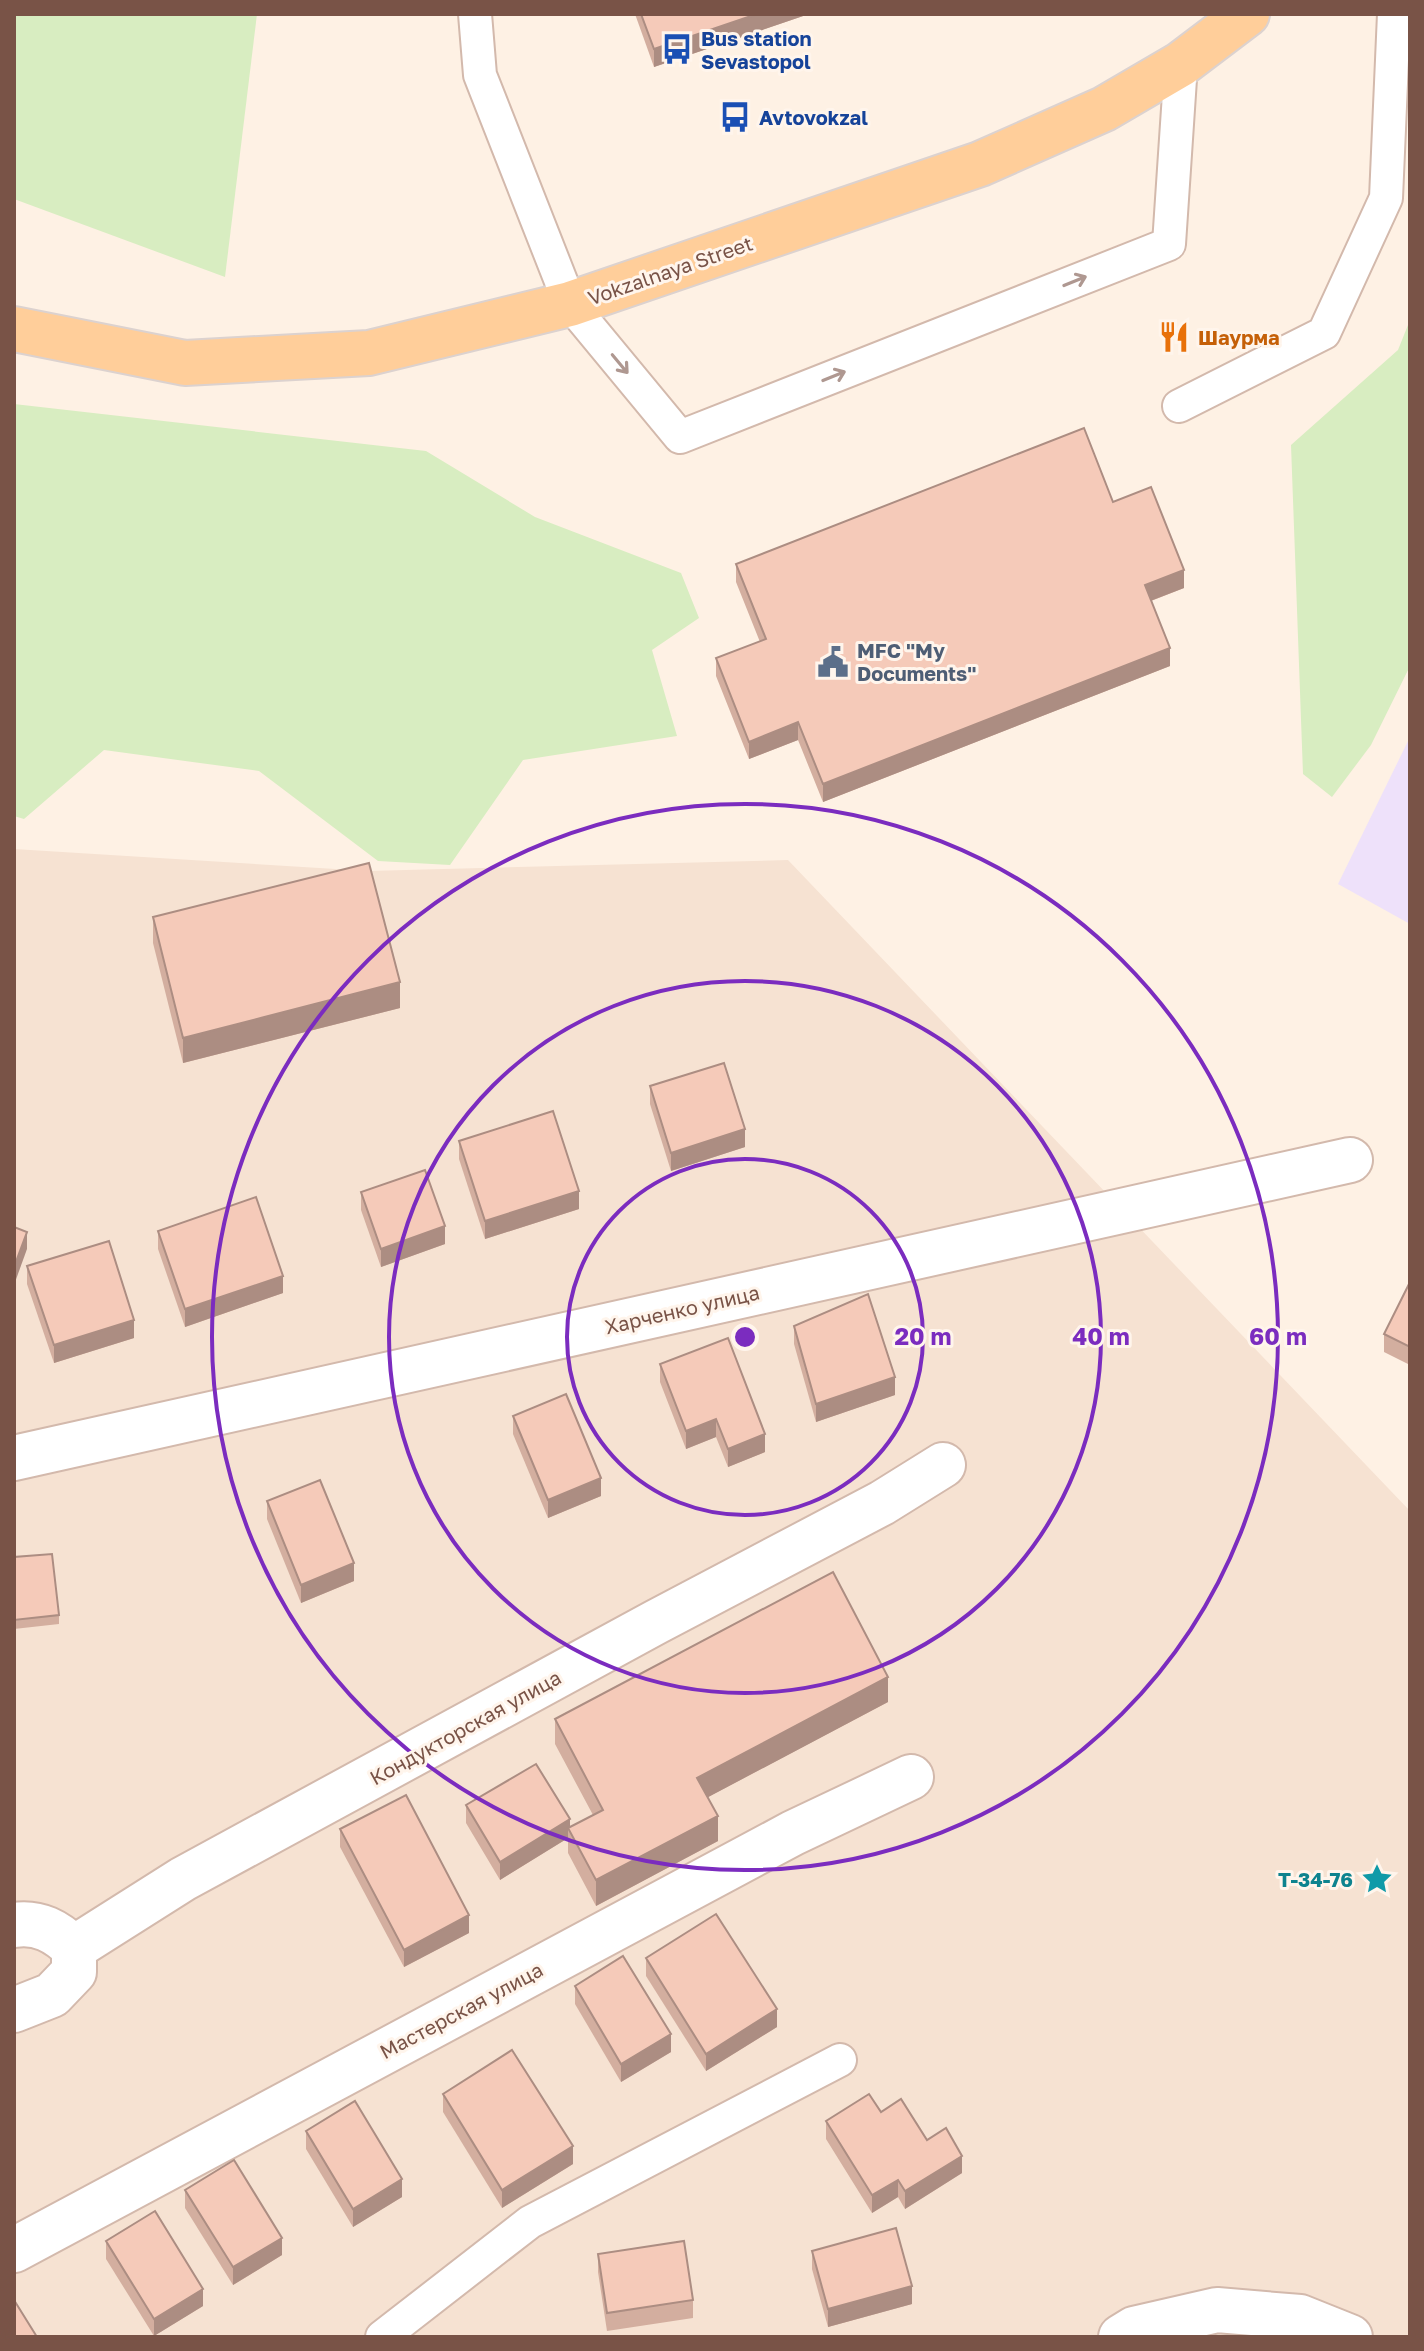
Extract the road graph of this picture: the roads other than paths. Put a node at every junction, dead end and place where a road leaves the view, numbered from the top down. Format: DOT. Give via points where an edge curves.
graph roads {
  1 [pos="475,14"];
  2 [pos="1247,14"];
  3 [pos="1394,14"];
  4 [pos="1181,64"];
  5 [pos="570,304"];
  6 [pos="26,327"];
  7 [pos="1179,406"];
  8 [pos="1350,1160"];
  9 [pos="14,1458"];
  10 [pos="943,1465"];
  11 [pos="911,1777"];
  12 [pos="14,1925"];
  13 [pos="74,1948"];
  14 [pos="14,2010"];
  15 [pos="840,2060"];
  16 [pos="14,2250"];
  17 [pos="382,2337"];
  18 [pos="1121,2337"];
  19 [pos="1350,2337"];
  1 -- 5 [label="lane" via="480,75"];
  2 -- 4 [label="main road, Vokzalnaya Street"];
  3 -- 7 [label="lane" via="1386,198 1324,333"];
  4 -- 5 [label="main road, Vokzalnaya Street" via="1104,109 980,164"];
  5 -- 4 [label="lane, one-way" via="680,437 1169,244"];
  5 -- 6 [label="main road, Vokzalnaya Street" via="369,353 185,363"];
  8 -- 9 [label="street, Харченко улица"];
  10 -- 13 [label="street, Кондукторская улица" via="882,1503 183,1879"];
  11 -- 16 [label="street, Мастерская улица" via="793,1833"];
  12 -- 13 [label="street" via="55,1931"];
  13 -- 14 [label="street" via="74,1972 52,1995"];
  15 -- 17 [label="lane" via="530,2222"];
  18 -- 19 [label="street" via="1134,2329 1217,2310 1300,2317"];
}
